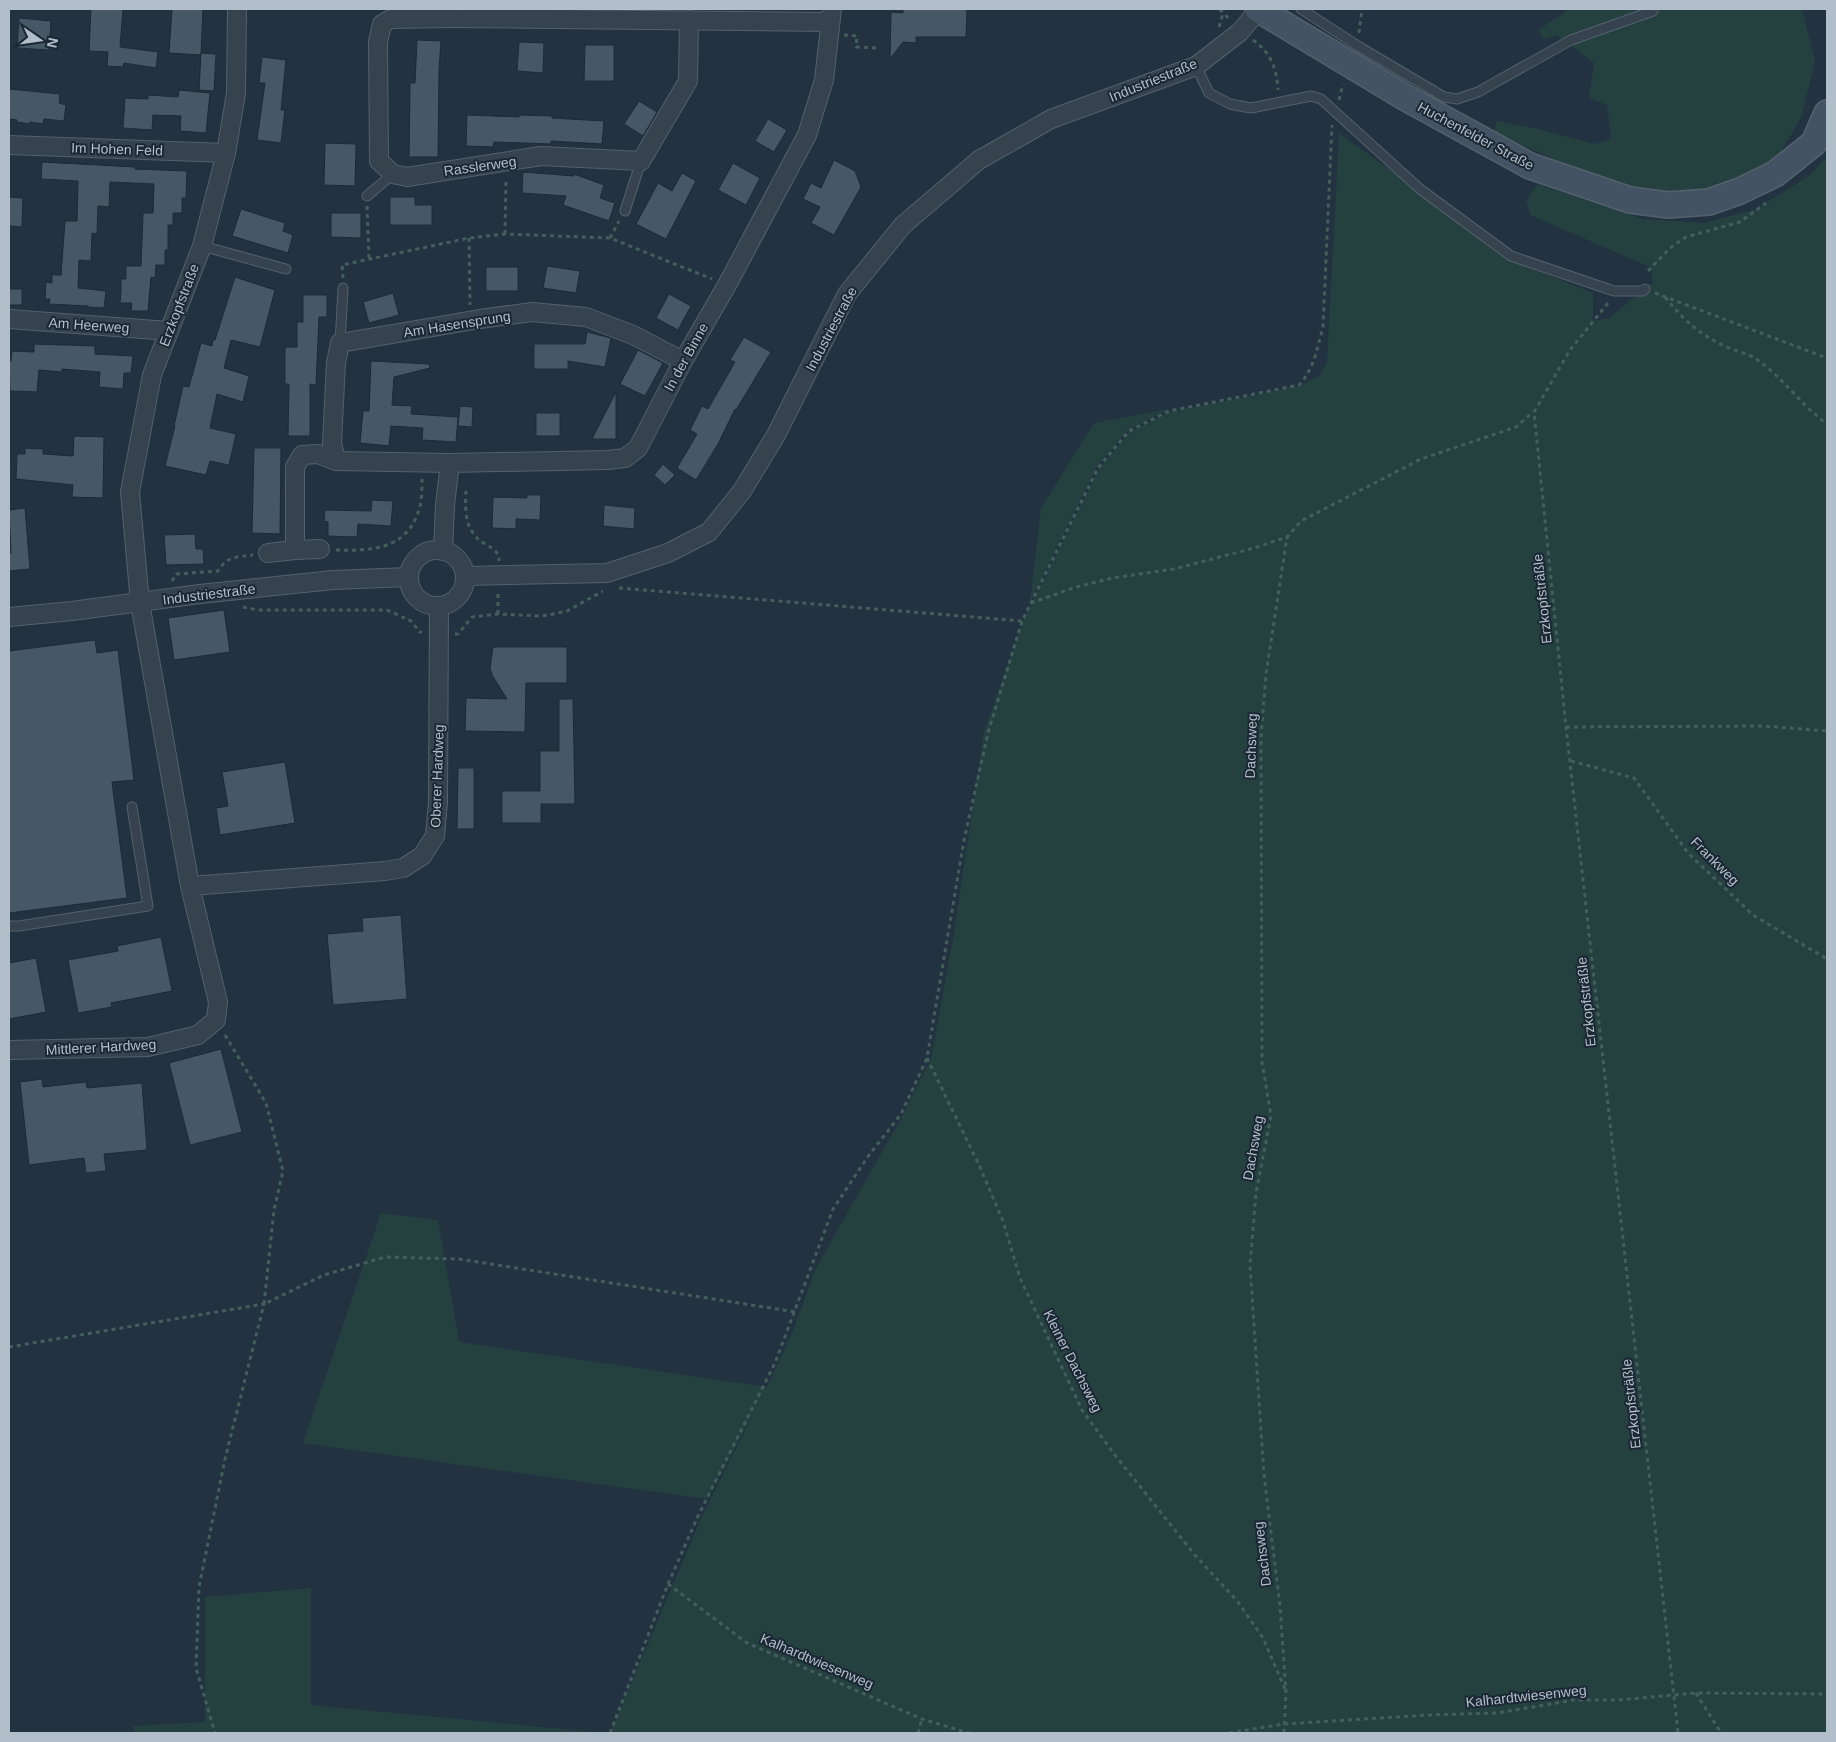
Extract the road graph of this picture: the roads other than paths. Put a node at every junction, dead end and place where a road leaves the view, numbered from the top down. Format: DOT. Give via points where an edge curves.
graph roads {
  1 [pos="237,9"];
  2 [pos="1259,9"];
  3 [pos="1301,9"];
  4 [pos="1654,11"];
  5 [pos="452,13"];
  6 [pos="699,17"];
  7 [pos="830,21"];
  8 [pos="1196,66"];
  9 [pos="1827,113"];
  10 [pos="9,144"];
  11 [pos="226,153"];
  12 [pos="641,161"];
  13 [pos="393,174"];
  14 [pos="367,196"];
  15 [pos="625,212"];
  16 [pos="202,246"];
  17 [pos="286,269"];
  18 [pos="343,288"];
  19 [pos="1645,289"];
  20 [pos="9,319"];
  21 [pos="169,331"];
  22 [pos="340,343"];
  23 [pos="683,361"];
  24 [pos="336,461"];
  25 [pos="459,463"];
  26 [pos="320,549"];
  27 [pos="295,550"];
  28 [pos="443,551"];
  29 [pos="268,553"];
  30 [pos="465,576"];
  31 [pos="409,577"];
  32 [pos="140,603"];
  33 [pos="439,606"];
  34 [pos="9,616"];
  35 [pos="132,807"];
  36 [pos="190,886"];
  37 [pos="9,926"];
  38 [pos="9,1050"];
  1 -- 11 [label="street, Erzkopfstraße" via="236,93"];
  2 -- 8 [label="street, Industriestraße" via="1240,32"];
  2 -- 9 [label="main road, Huchenfelder Straße" via="1406,98 1530,166 1630,200 1668,205 1709,202 1740,191 1775,174 1814,144"];
  3 -- 4 [label="lane" via="1444,97 1457,99 1478,92 1571,40"];
  5 -- 6 [label="street"];
  5 -- 13 [label="street" via="391,19 382,24 378,42 379,161"];
  6 -- 7 [label="street"];
  6 -- 12 [label="street" via="688,81"];
  7 -- 23 [label="street, In der Binne" via="824,80 807,135"];
  8 -- 19 [label="lane" via="1209,93 1230,104 1251,108 1311,96 1321,99 1420,189 1515,254 1614,291"];
  8 -- 30 [label="street, Industriestraße" via="1051,119 979,160 903,225 847,294 776,435 742,491 709,532 668,554 607,573"];
  10 -- 11 [label="street, Im Hohen Feld"];
  11 -- 16 [label="street, Erzkopfstraße"];
  12 -- 13 [label="street, Rasslerweg" via="541,156 407,177"];
  12 -- 15 [label="lane"];
  13 -- 14 [label="lane"];
  16 -- 17 [label="lane"];
  16 -- 21 [label="street, Erzkopfstraße"];
  18 -- 22 [label="lane"];
  20 -- 21 [label="street, Am Heerweg"];
  21 -- 32 [label="street, Erzkopfstraße" via="152,376 130,492"];
  22 -- 23 [label="street, Am Hasensprung" via="532,312 586,317 633,335"];
  22 -- 24 [label="street" via="332,443"];
  23 -- 25 [label="street, In der Binne" via="638,448 624,458"];
  24 -- 25 [label="street"];
  24 -- 27 [label="street" via="318,454 302,455 295,467"];
  25 -- 28 [label="street" via="445,505"];
  26 -- 27 [label="street"];
  27 -- 29 [label="street"];
  28 -- 30 [label="street" via="456,557"];
  28 -- 31 [label="street" via="422,554"];
  30 -- 33 [label="street" via="461,592 455,599"];
  31 -- 32 [label="street, Industriestraße" via="333,580"];
  31 -- 33 [label="street" via="421,601"];
  32 -- 34 [label="street, Industriestraße"];
  32 -- 36 [label="street"];
  33 -- 36 [label="street, Oberer Hardweg" via="438,802 434,836 422,856 403,868 385,871"];
  35 -- 37 [label="lane" via="148,906"];
  36 -- 38 [label="street, Mittlerer Hardweg" via="218,1002 216,1020 198,1035 148,1047"];
}
